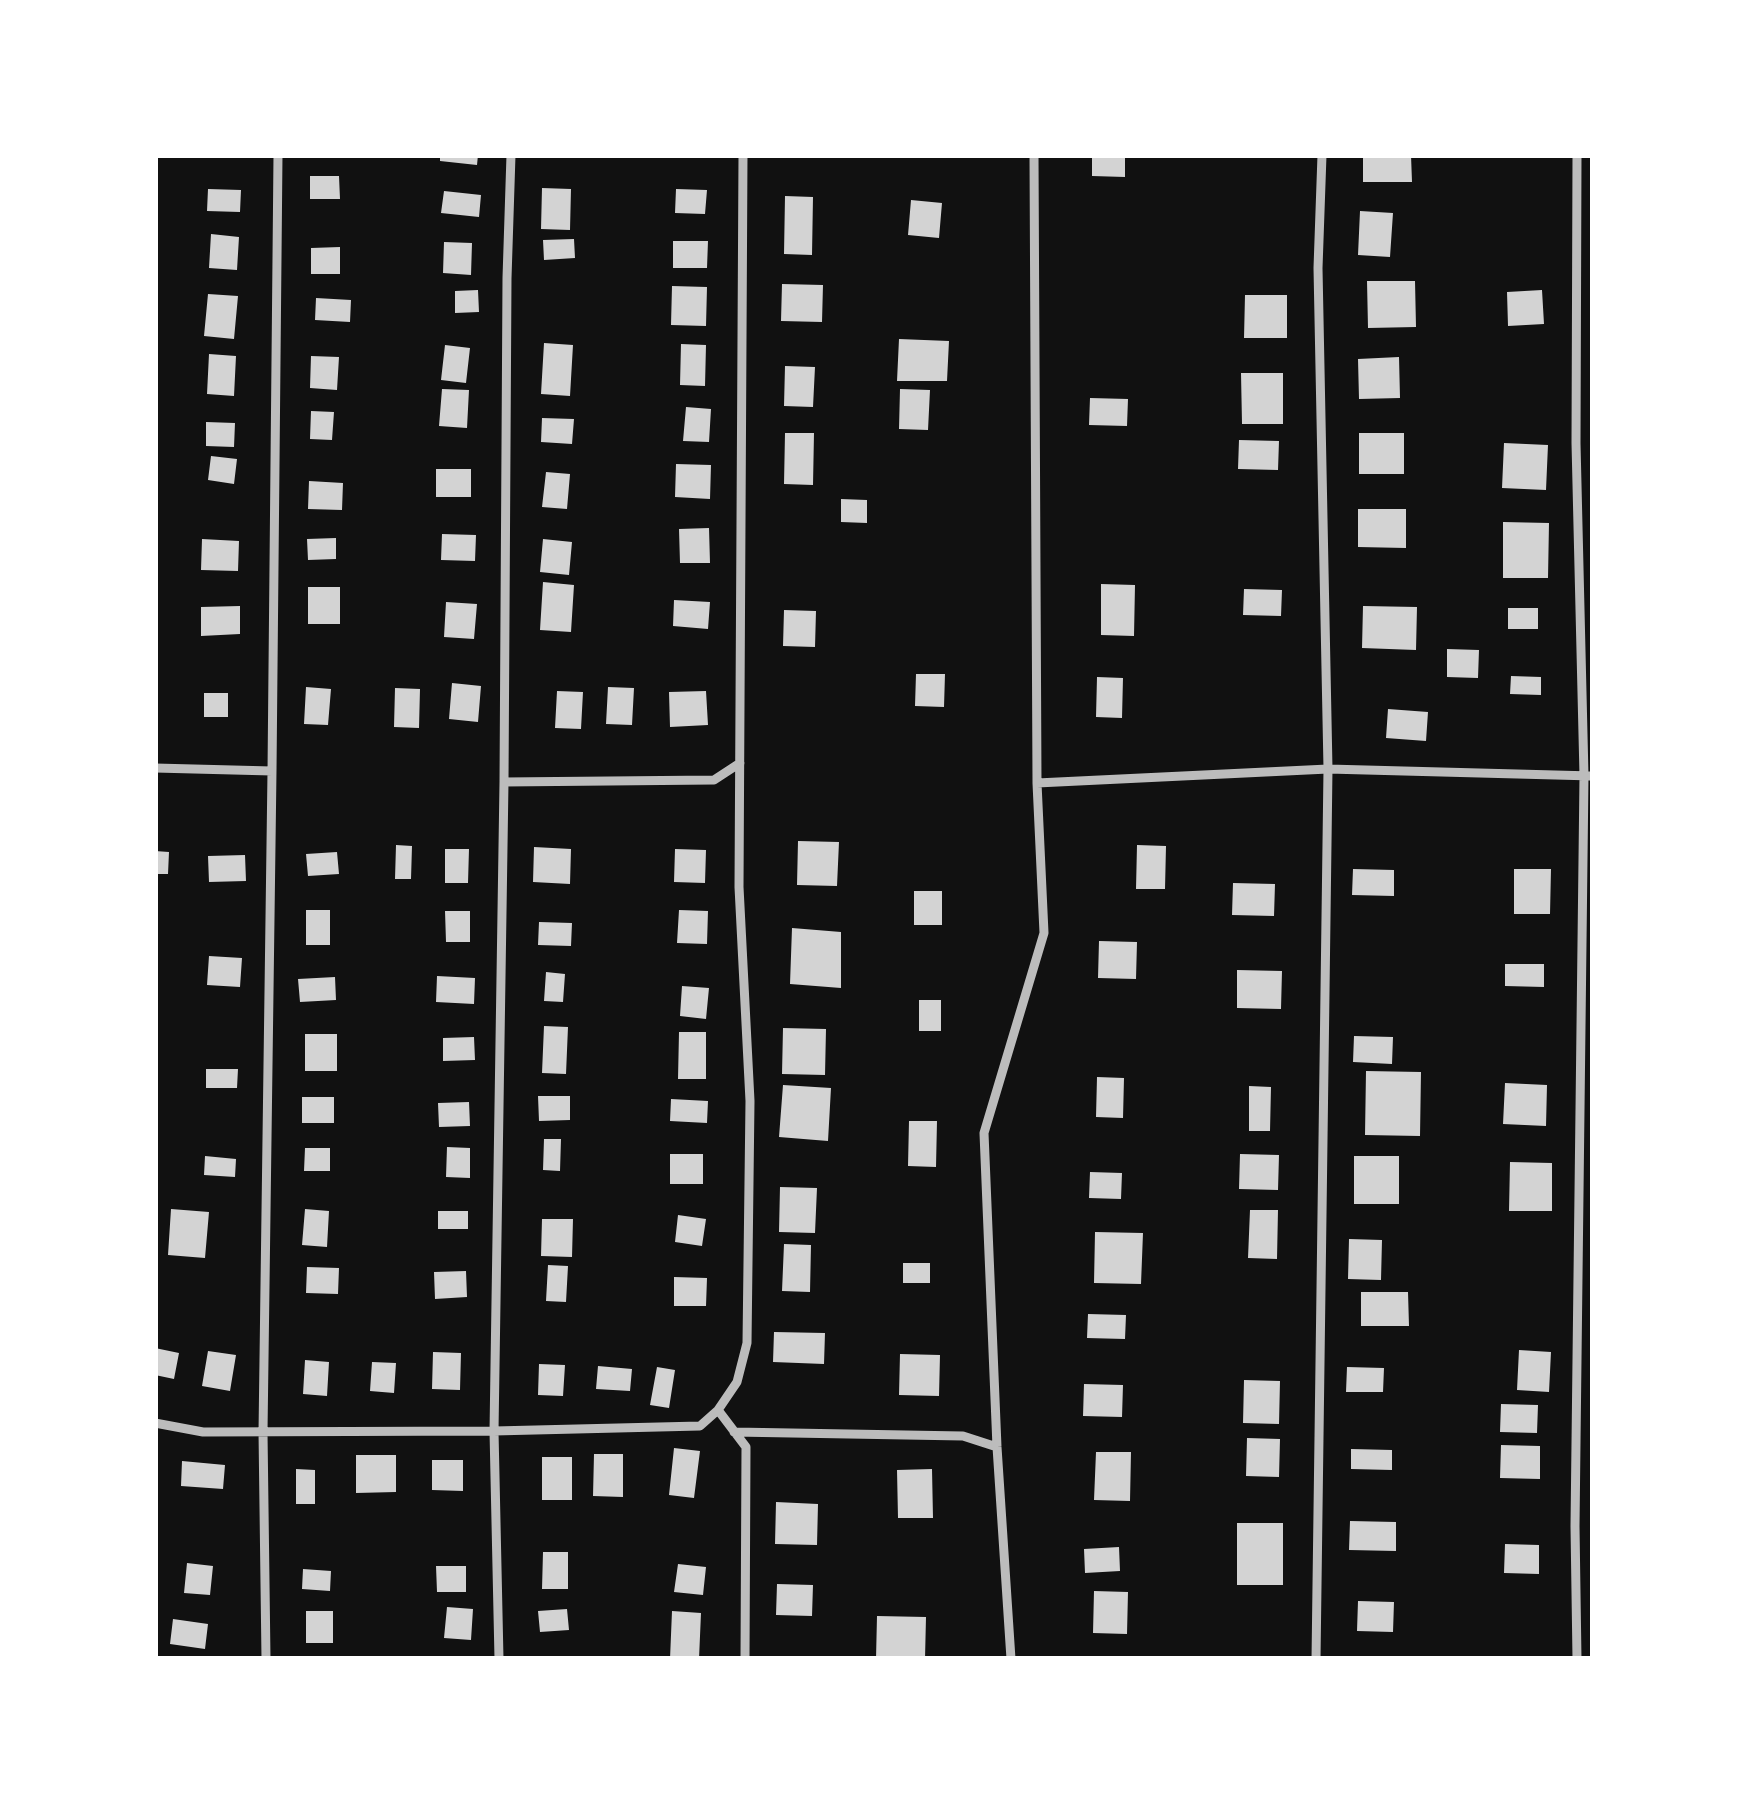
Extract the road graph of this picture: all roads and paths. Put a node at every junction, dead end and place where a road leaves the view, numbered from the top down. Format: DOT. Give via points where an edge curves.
graph roads {
  1 [pos="278,155"];
  2 [pos="511,155"];
  3 [pos="743,155"];
  4 [pos="1034,155"];
  5 [pos="1322,155"];
  6 [pos="1577,155"];
  7 [pos="740,762"];
  8 [pos="155,768"];
  9 [pos="1328,769"];
  10 [pos="272,771"];
  11 [pos="1588,776"];
  12 [pos="504,782"];
  13 [pos="1037,783"];
  14 [pos="718,1410"];
  15 [pos="155,1423"];
  16 [pos="494,1431"];
  17 [pos="263,1432"];
  18 [pos="734,1432"];
  19 [pos="997,1447"];
  20 [pos="266,1659"];
  21 [pos="499,1659"];
  22 [pos="745,1659"];
  23 [pos="1011,1659"];
  24 [pos="1316,1659"];
  25 [pos="1577,1659"];
  1 -- 10 [label="street"];
  2 -- 12 [label="street"];
  3 -- 7 [label="street"];
  4 -- 13 [label="street"];
  5 -- 9 [label="street" via="1318,268"];
  6 -- 11 [label="street" via="1576,442"];
  7 -- 12 [label="street" via="714,780"];
  7 -- 14 [label="street" via="750,1101 747,1343 737,1382"];
  8 -- 10 [label="street"];
  9 -- 11 [label="street"];
  9 -- 13 [label="street"];
  9 -- 24 [label="street"];
  10 -- 17 [label="street"];
  11 -- 25 [label="street"];
  12 -- 16 [label="street"];
  13 -- 19 [label="street" via="1044,932 984,1133"];
  14 -- 16 [label="street" via="700,1426"];
  14 -- 18 [label="street"];
  15 -- 17 [label="street"];
  16 -- 17 [label="street"];
  16 -- 21 [label="street"];
  17 -- 20 [label="street"];
  18 -- 19 [label="street" via="963,1436"];
  18 -- 22 [label="street" via="746,1447"];
  19 -- 23 [label="street"];
}
